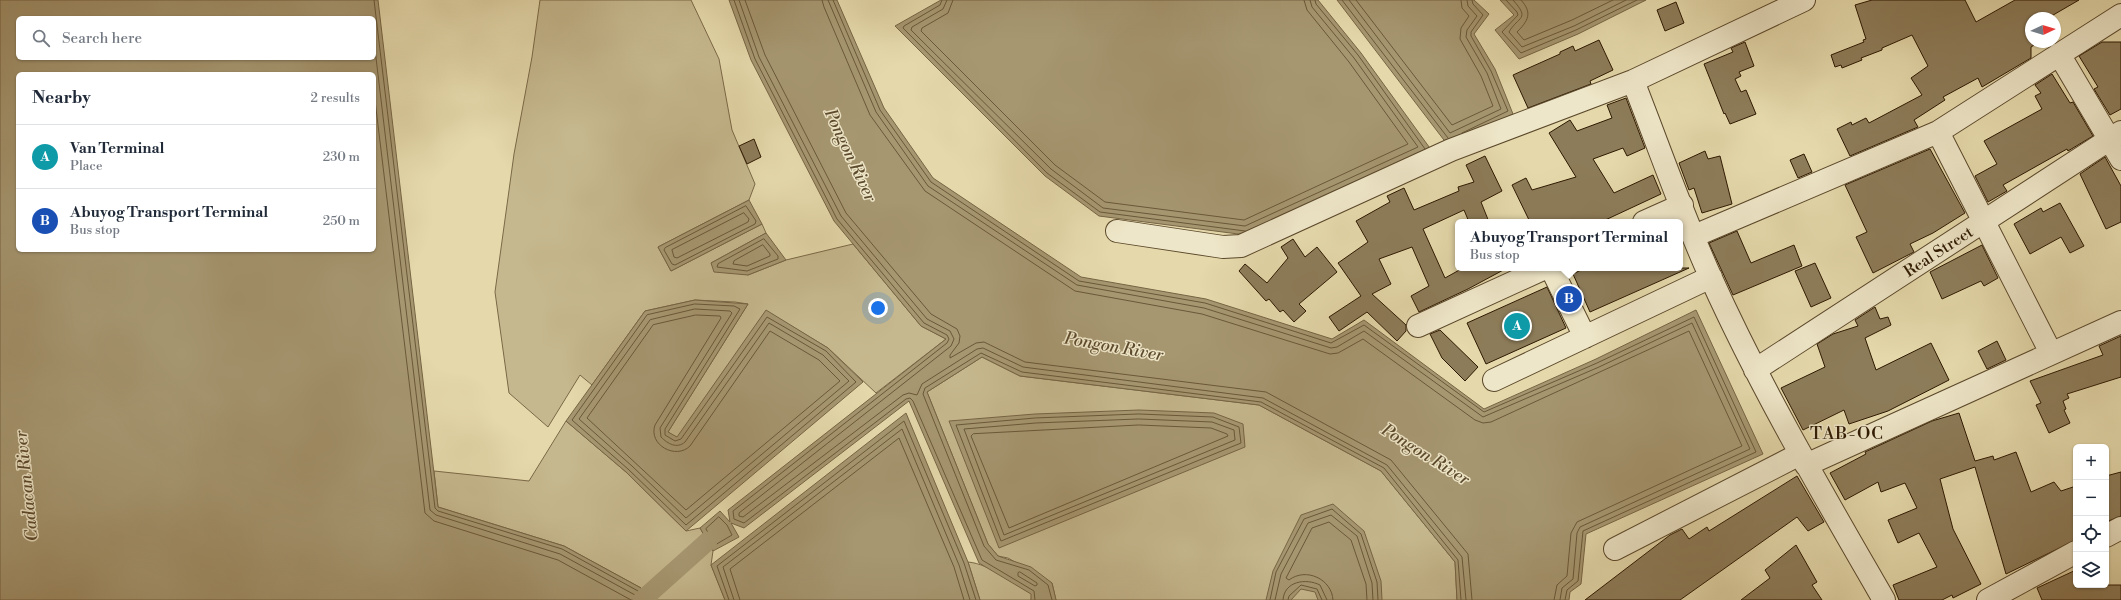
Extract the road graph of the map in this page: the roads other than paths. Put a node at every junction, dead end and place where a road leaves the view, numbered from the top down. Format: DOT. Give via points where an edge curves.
graph roads {
  1 [pos="1804,0"];
  2 [pos="2121,14"];
  3 [pos="2059,54"];
  4 [pos="1633,81"];
  5 [pos="1938,132"];
  6 [pos="2116,136"];
  7 [pos="2121,159"];
  8 [pos="1682,205"];
  9 [pos="1651,219"];
  10 [pos="1983,222"];
  11 [pos="1117,231"];
  12 [pos="1694,236"];
  13 [pos="1538,271"];
  14 [pos="1552,271"];
  15 [pos="1711,277"];
  16 [pos="2121,322"];
  17 [pos="1418,326"];
  18 [pos="1585,337"];
  19 [pos="2051,353"];
  20 [pos="1755,370"];
  21 [pos="1494,380"];
  22 [pos="1803,459"];
  23 [pos="2121,528"];
  24 [pos="2109,534"];
  25 [pos="1615,549"];
  26 [pos="2073,554"];
  27 [pos="1884,600"];
  28 [pos="1988,600"];
  1 -- 4 [label="street"];
  2 -- 3 [label="street"];
  3 -- 5 [label="street"];
  3 -- 6 [label="street"];
  4 -- 8 [label="street"];
  4 -- 11 [label="street" via="1452,150 1241,246 1223,247"];
  5 -- 10 [label="street"];
  5 -- 12 [label="street"];
  6 -- 7 [label="street"];
  6 -- 10 [label="street, Real Street"];
  8 -- 9 [label="street"];
  8 -- 12 [label="street"];
  10 -- 19 [label="street"];
  10 -- 20 [label="street, Real Street"];
  12 -- 15 [label="street"];
  13 -- 17 [label="street"];
  14 -- 18 [label="street"];
  15 -- 18 [label="street"];
  15 -- 20 [label="street"];
  16 -- 19 [label="street"];
  18 -- 21 [label="street"];
  19 -- 22 [label="street"];
  20 -- 22 [label="street"];
  22 -- 25 [label="street"];
  22 -- 27 [label="street"];
  23 -- 24 [label="street"];
  26 -- 28 [label="street"];
}
